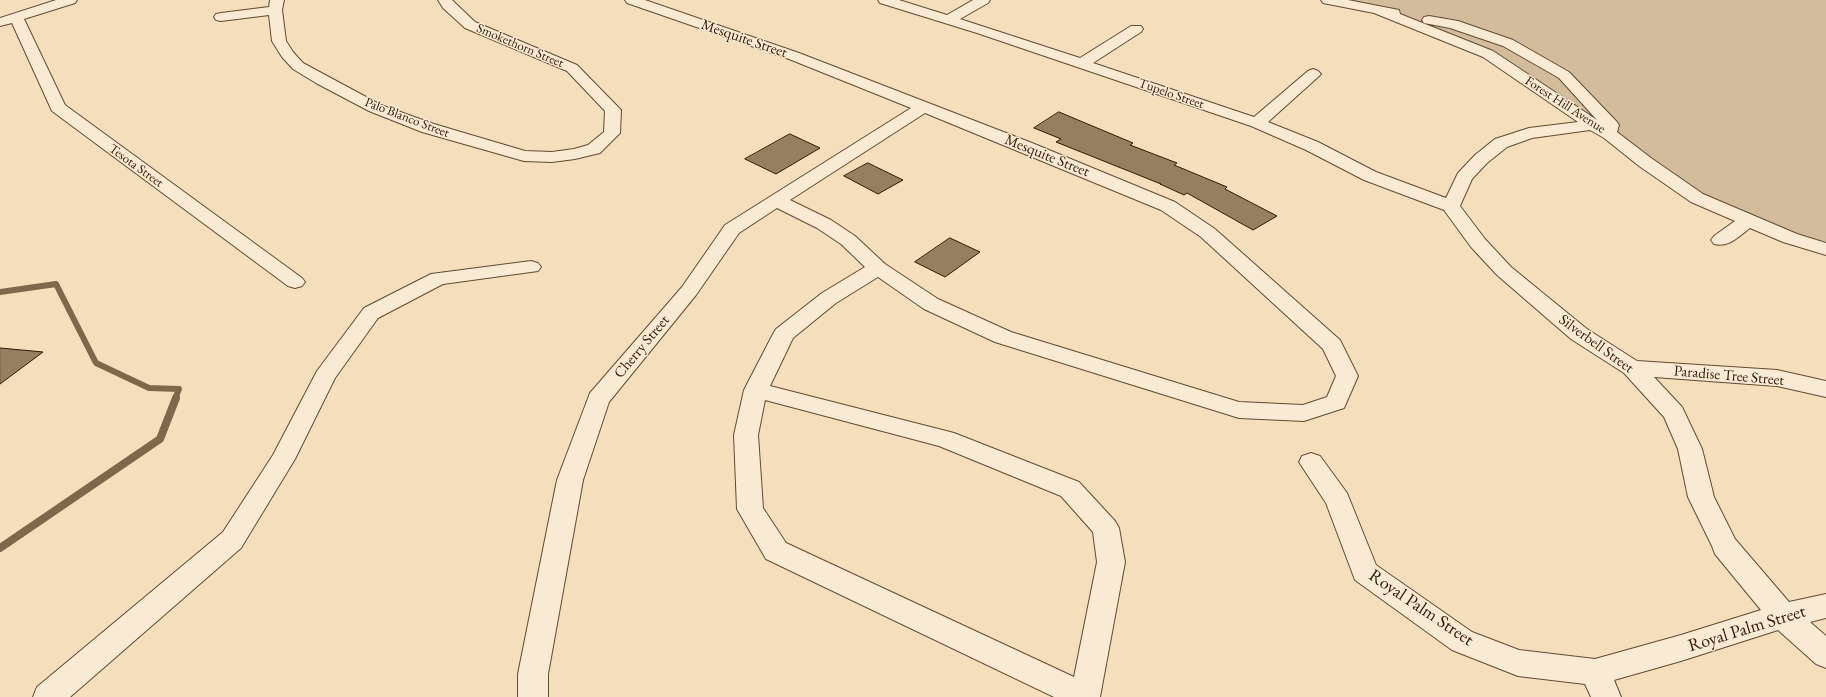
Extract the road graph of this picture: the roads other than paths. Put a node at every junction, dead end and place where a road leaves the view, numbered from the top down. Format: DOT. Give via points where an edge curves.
graph roads {
  1 [pos="70,0"];
  2 [pos="445,0"];
  3 [pos="632,0"];
  4 [pos="885,0"];
  5 [pos="983,0"];
  6 [pos="1328,0"];
  7 [pos="276,5"];
  8 [pos="1379,11"];
  9 [pos="222,17"];
  10 [pos="8,20"];
  11 [pos="948,20"];
  12 [pos="1136,29"];
  13 [pos="1081,64"];
  14 [pos="1313,74"];
  15 [pos="923,108"];
  16 [pos="1257,123"];
  17 [pos="1605,128"];
  18 [pos="594,149"];
  19 [pos="777,202"];
  20 [pos="1450,206"];
  21 [pos="1749,220"];
  22 [pos="1721,240"];
  23 [pos="1826,249"];
  24 [pos="531,267"];
  25 [pos="878,268"];
  26 [pos="295,282"];
  27 [pos="1632,368"];
  28 [pos="1826,389"];
  29 [pos="756,390"];
  30 [pos="1310,462"];
  31 [pos="1826,606"];
  32 [pos="1783,616"];
  33 [pos="1826,655"];
  34 [pos="1601,684"];
  35 [pos="48,697"];
  36 [pos="533,697"];
  37 [pos="1085,697"];
  1 -- 10 [label="street"];
  2 -- 18 [label="street, Smokethorn Street" via="470,25 572,68 613,110 612,132"];
  3 -- 15 [label="street, Mesquite Street" via="794,56"];
  4 -- 11 [label="street, Tupelo Street"];
  5 -- 11 [label="street"];
  6 -- 8 [label="street, Forest Hill Avenue"];
  7 -- 9 [label="street"];
  7 -- 18 [label="street, Palo Blanco Street" via="279,40 298,66 375,108 428,128 524,156 552,157"];
  8 -- 17 [label="street, Forest Hill Avenue" via="1488,54"];
  8 -- 17 [label="street, Forest Hill Avenue" via="1453,24 1508,43 1564,75"];
  10 -- 26 [label="street, Tesota Street" via="58,108"];
  11 -- 13 [label="street, Tupelo Street"];
  12 -- 13 [label="street"];
  13 -- 16 [label="street, Tupelo Street"];
  14 -- 16 [label="street"];
  15 -- 19 [label="street, Cherry Street"];
  15 -- 25 [label="street, Mesquite Street" via="1026,146 1168,206 1208,233 1332,345 1347,376 1336,402 1304,413 1239,410 1003,336 931,304"];
  16 -- 20 [label="street, Tupelo Street" via="1312,146 1370,176"];
  17 -- 20 [label="street" via="1529,133 1501,143 1464,177"];
  17 -- 21 [label="street" via="1644,162 1697,198"];
  19 -- 25 [label="street" via="824,224 848,240"];
  19 -- 36 [label="street, Cherry Street" via="732,229 689,291 598,399 570,480 533,674"];
  20 -- 27 [label="street, Silverbell Street" via="1478,243 1504,271 1579,334"];
  21 -- 22 [label="street"];
  21 -- 23 [label="street" via="1790,238"];
  24 -- 35 [label="street" via="438,278 371,313 325,376 283,459 232,540"];
  25 -- 29 [label="street" via="829,298 784,334"];
  27 -- 28 [label="street, Paradise Tree Street" via="1777,378"];
  27 -- 32 [label="street, Silverbell Street" via="1674,413 1690,449 1701,497 1725,546"];
  29 -- 37 [label="street" via="746,435 750,509 776,551"];
  29 -- 37 [label="street" via="945,439 1070,489 1106,528 1111,562"];
  30 -- 34 [label="street, Royal Palm Street" via="1338,500 1365,572 1462,641 1518,663"];
  31 -- 32 [label="street, Royal Palm Street"];
  32 -- 33 [label="street, Silverbell Street"];
  32 -- 34 [label="street, Royal Palm Street" via="1689,646"];
}
